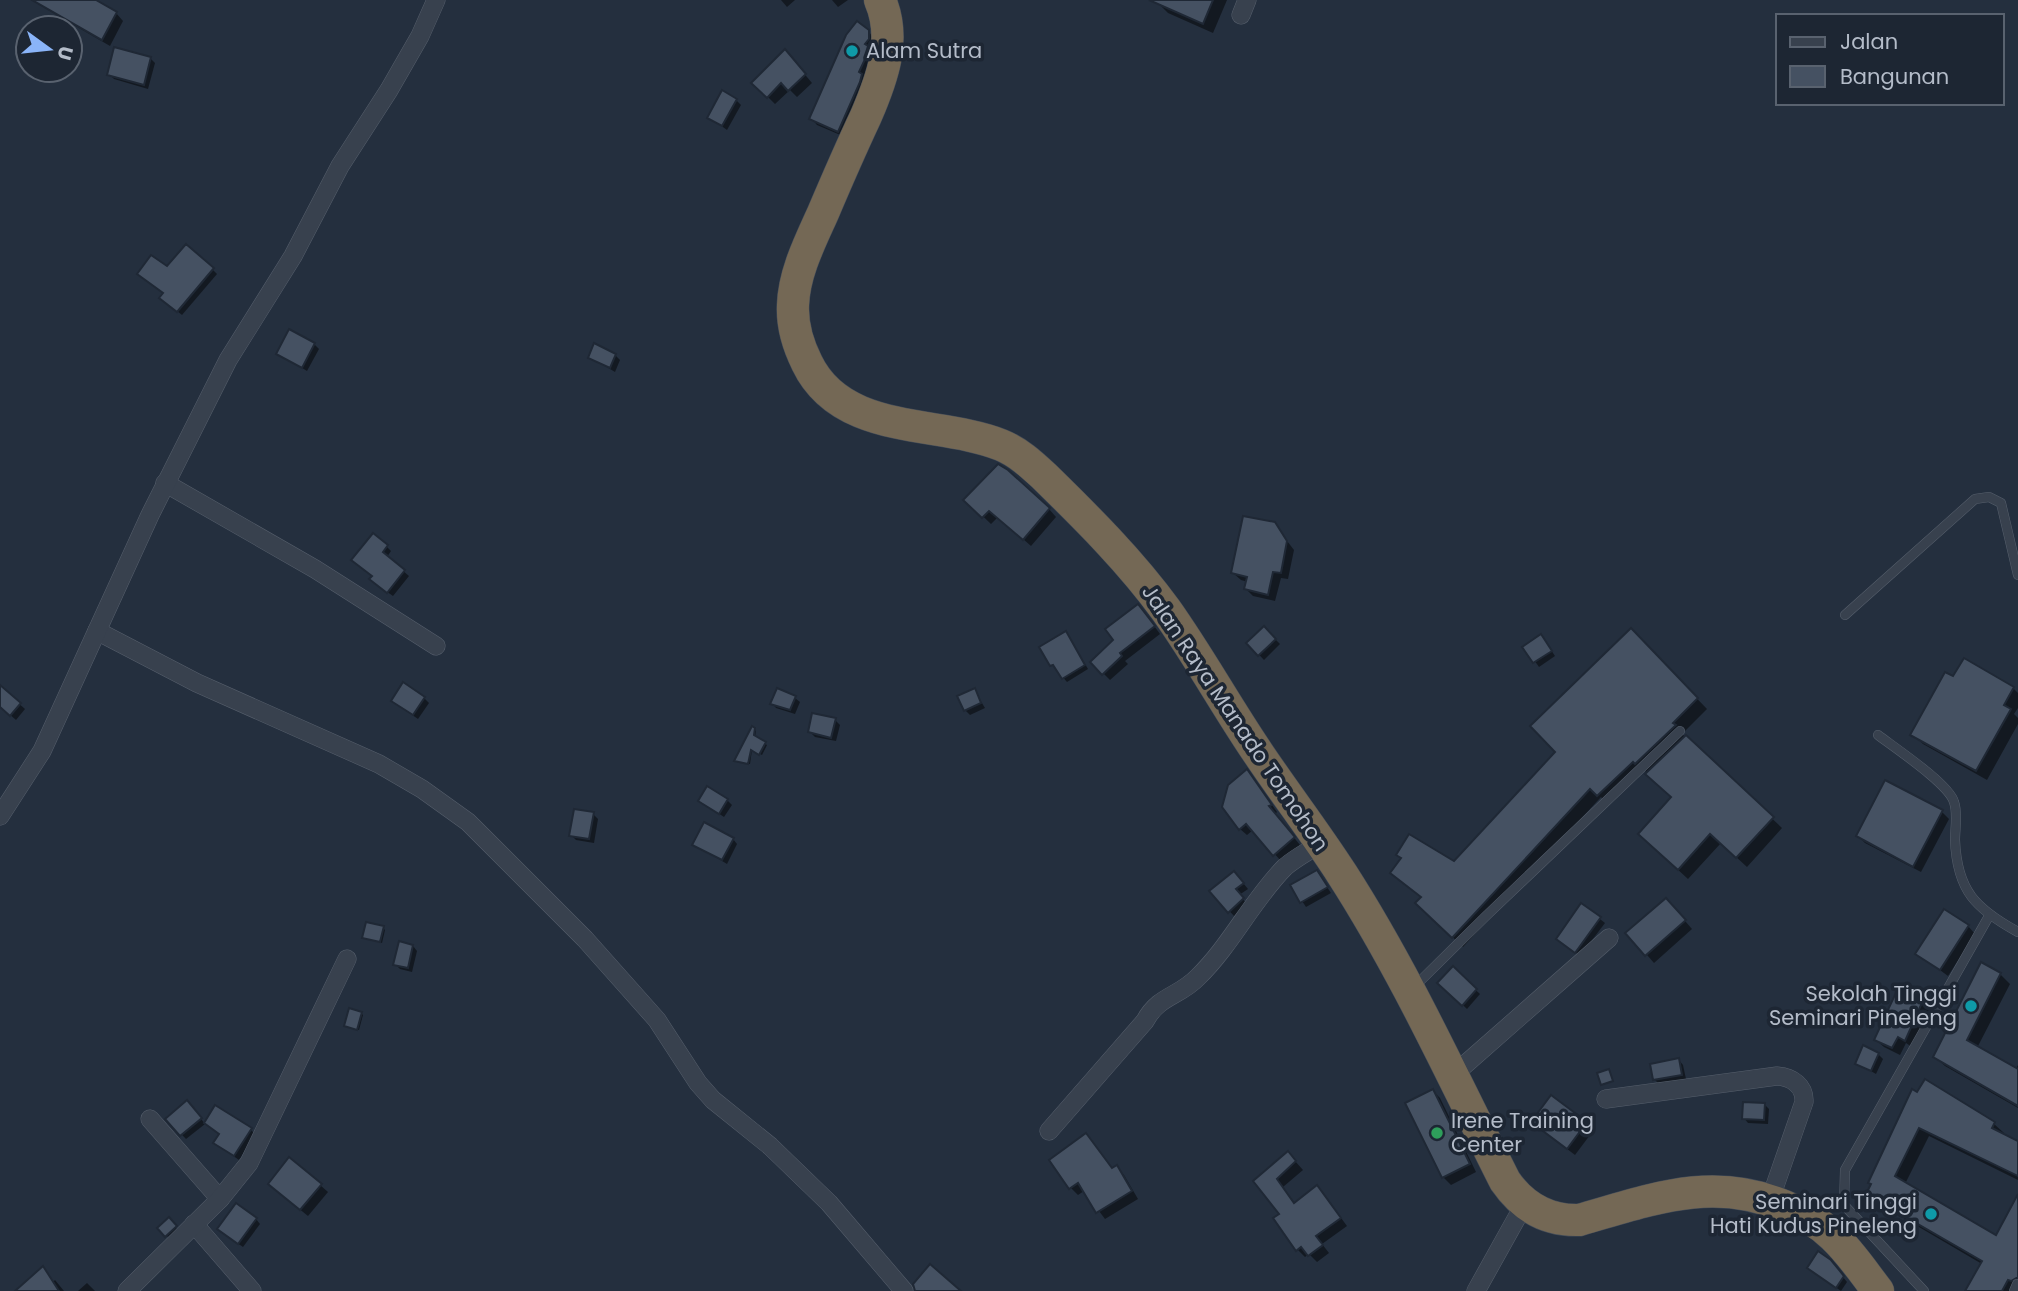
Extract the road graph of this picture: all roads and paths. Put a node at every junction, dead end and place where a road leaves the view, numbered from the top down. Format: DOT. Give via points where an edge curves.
graph roads {
  1 [pos="436,0"];
  2 [pos="880,0"];
  3 [pos="165,483"];
  4 [pos="2018,575"];
  5 [pos="1845,615"];
  6 [pos="97,631"];
  7 [pos="436,646"];
  8 [pos="1680,731"];
  9 [pos="1878,735"];
  10 [pos="0,816"];
  11 [pos="1321,844"];
  12 [pos="1989,916"];
  13 [pos="2018,932"];
  14 [pos="1609,938"];
  15 [pos="347,959"];
  16 [pos="1409,992"];
  17 [pos="1452,1076"];
  18 [pos="1606,1099"];
  19 [pos="150,1119"];
  20 [pos="1049,1131"];
  21 [pos="220,1199"];
  22 [pos="1770,1200"];
  23 [pos="1525,1203"];
  24 [pos="194,1224"];
  25 [pos="2017,1284"];
  26 [pos="127,1291"];
  27 [pos="252,1291"];
  28 [pos="904,1291"];
  29 [pos="1476,1291"];
  30 [pos="1878,1291"];
  31 [pos="1924,1291"];
  32 [pos="2014,1291"];
  1 -- 3 [label="street" via="389,90 228,360"];
  2 -- 11 [label="highway, Jalan Raya Manado Tomohon" via="888,41 880,83 803,258 793,297 795,335 808,367 827,390 855,410 979,438 1029,462 1106,540 1165,609"];
  3 -- 6 [label="street"];
  3 -- 7 [label="street" via="315,569"];
  4 -- 5 [label="lane" via="2001,503 1989,497 1975,499"];
  6 -- 10 [label="street" via="42,751"];
  6 -- 28 [label="street" via="197,683 379,764 468,822 585,939 657,1020 713,1100 829,1203"];
  8 -- 16 [label="lane"];
  9 -- 12 [label="lane" via="1946,788 1954,802 1960,872 1968,893"];
  11 -- 16 [label="highway, Jalan Raya Manado Tomohon"];
  11 -- 20 [label="street" via="1286,866 1198,978 1156,1004"];
  12 -- 13 [label="lane"];
  12 -- 31 [label="lane" via="1845,1170 1844,1205"];
  14 -- 17 [label="street"];
  15 -- 21 [label="street" via="260,1143 238,1180"];
  16 -- 17 [label="highway, Jalan Raya Manado Tomohon"];
  17 -- 23 [label="highway, Jalan Raya Manado Tomohon" via="1505,1181"];
  18 -- 22 [label="street" via="1777,1076 1791,1079 1802,1089 1804,1102"];
  19 -- 21 [label="street"];
  21 -- 24 [label="street"];
  22 -- 23 [label="highway, Jalan Raya Manado Tomohon" via="1742,1192 1678,1193 1579,1220 1545,1216"];
  22 -- 30 [label="highway, Jalan Raya Manado Tomohon" via="1819,1224 1836,1238"];
  23 -- 29 [label="street"];
  24 -- 26 [label="street"];
  24 -- 27 [label="street"];
  25 -- 32 [label="lane"];
}
